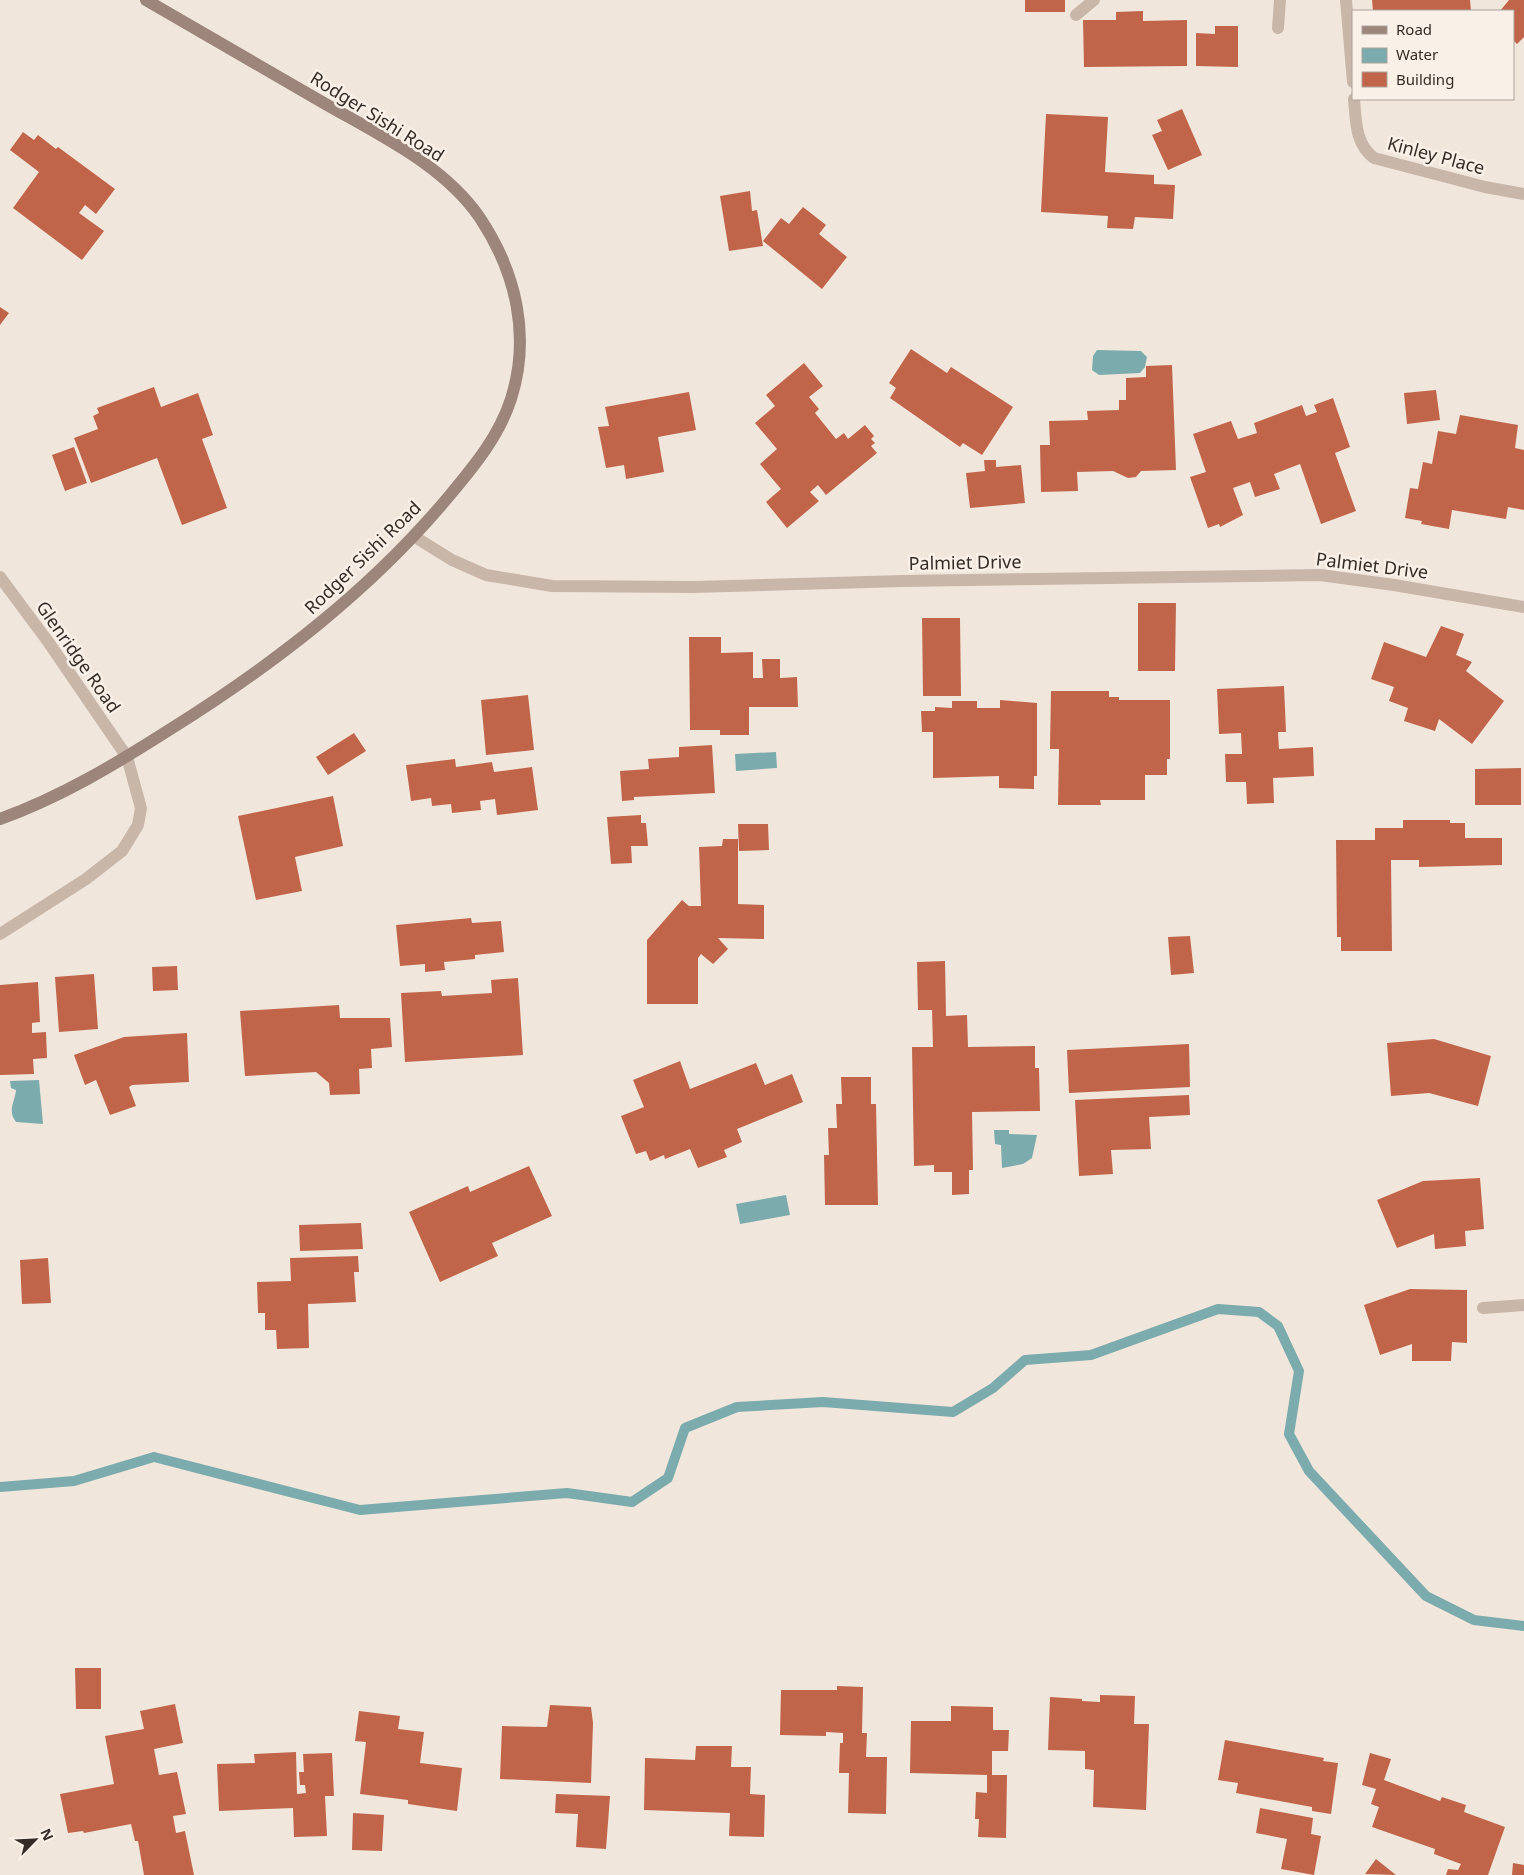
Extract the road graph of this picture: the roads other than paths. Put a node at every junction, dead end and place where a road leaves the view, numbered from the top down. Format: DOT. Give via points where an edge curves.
graph roads {
  1 [pos="146,0"];
  2 [pos="1094,0"];
  3 [pos="1280,0"];
  4 [pos="1346,0"];
  5 [pos="1076,15"];
  6 [pos="1278,28"];
  7 [pos="1352,70"];
  8 [pos="1354,100"];
  9 [pos="1524,194"];
  10 [pos="416,537"];
  11 [pos="0,577"];
  12 [pos="1524,607"];
  13 [pos="127,757"];
  14 [pos="0,819"];
  15 [pos="0,934"];
  16 [pos="1524,1305"];
  17 [pos="1483,1308"];
  1 -- 10 [label="main road, Rodger Sishi Road" via="408,152 454,188 479,216 497,247 509,274 520,314 520,363 511,399 491,443"];
  2 -- 5 [label="street"];
  3 -- 6 [label="street"];
  4 -- 7 [label="street"];
  8 -- 9 [label="street, Kinley Place" via="1360,142 1365,152 1374,158 1485,188"];
  10 -- 12 [label="street, Palmiet Drive" via="452,560 486,575 552,586 694,587 1320,575 1394,584"];
  10 -- 13 [label="main road, Rodger Sishi Road" via="303,638"];
  11 -- 13 [label="street, Glenridge Road"];
  13 -- 14 [label="main road, Rodger Sishi Road" via="82,784"];
  13 -- 15 [label="street" via="140,808 138,825 122,851 86,879"];
  16 -- 17 [label="street"];
}
